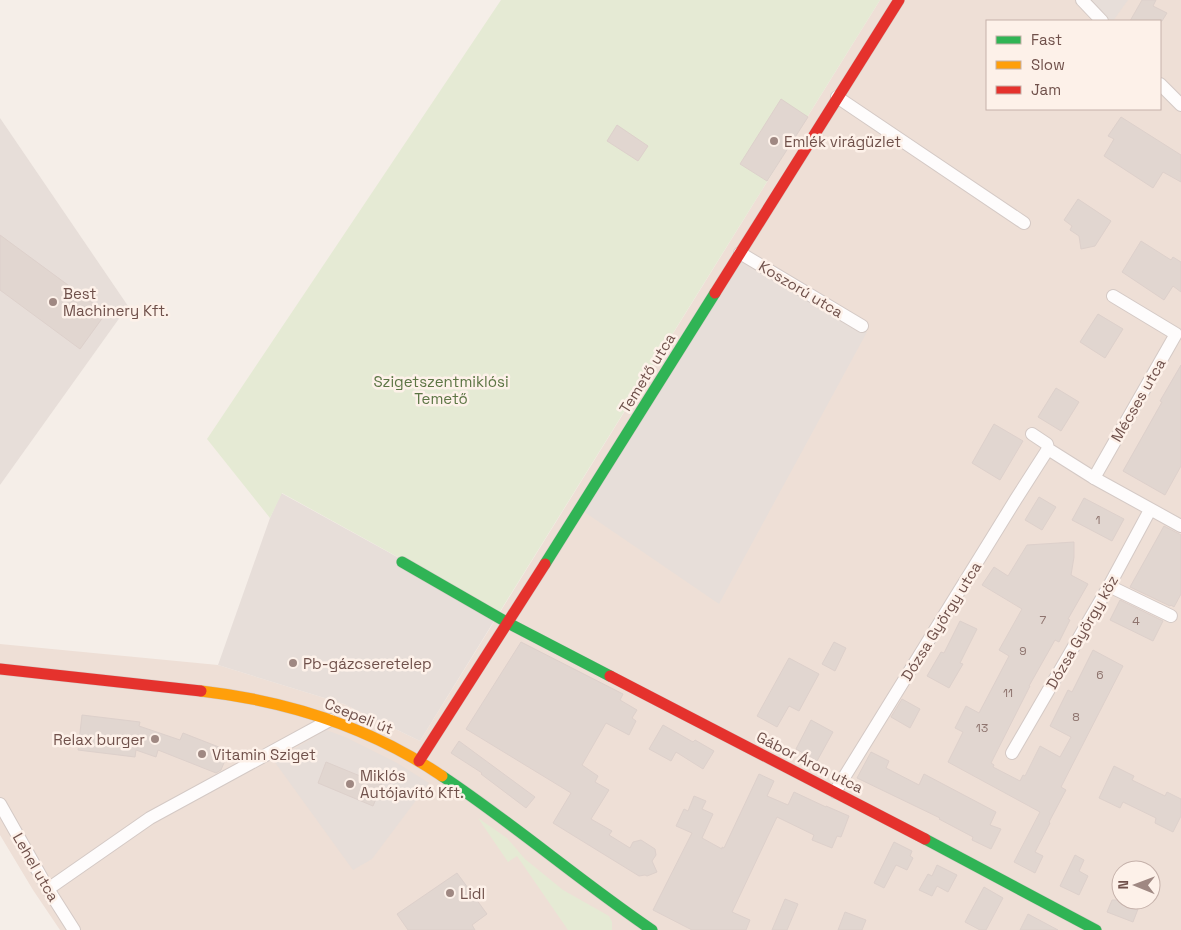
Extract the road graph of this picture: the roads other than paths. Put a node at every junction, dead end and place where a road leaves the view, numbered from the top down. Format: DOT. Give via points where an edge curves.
graph roads {
  1 [pos="899,0"];
  2 [pos="1082,0"];
  3 [pos="1101,20"];
  4 [pos="1161,85"];
  5 [pos="837,97"];
  6 [pos="1181,104"];
  7 [pos="1024,223"];
  8 [pos="740,253"];
  9 [pos="1114,296"];
  10 [pos="862,326"];
  11 [pos="1032,434"];
  12 [pos="1048,450"];
  13 [pos="1094,478"];
  14 [pos="1150,510"];
  15 [pos="1181,526"];
  16 [pos="402,562"];
  17 [pos="1109,586"];
  18 [pos="1171,616"];
  19 [pos="508,623"];
  20 [pos="0,669"];
  21 [pos="330,720"];
  22 [pos="1012,753"];
  23 [pos="419,761"];
  24 [pos="835,792"];
  25 [pos="0,804"];
  26 [pos="48,889"];
  27 [pos="632,925"];
  28 [pos="74,930"];
  29 [pos="652,930"];
  30 [pos="1096,930"];
  1 -- 5 [label="street, Temető utca"];
  2 -- 3 [label="street"];
  4 -- 6 [label="street"];
  5 -- 7 [label="street"];
  5 -- 8 [label="street, Temető utca"];
  8 -- 10 [label="street, Koszorú utca"];
  8 -- 19 [label="street, Temető utca"];
  9 -- 13 [label="street, Mécses utca" via="1176,334"];
  11 -- 12 [label="street" via="1047,444"];
  12 -- 13 [label="street"];
  12 -- 24 [label="street, Dózsa György utca"];
  13 -- 14 [label="street"];
  14 -- 15 [label="street"];
  14 -- 17 [label="street, Dózsa György köz"];
  16 -- 19 [label="street, Gábor Áron utca"];
  17 -- 18 [label="street"];
  17 -- 22 [label="street, Dózsa György köz"];
  19 -- 23 [label="street, Temető utca"];
  19 -- 24 [label="street, Gábor Áron utca"];
  20 -- 21 [label="street, Csepeli út" via="238,696"];
  21 -- 23 [label="street, Csepeli út" via="380,740"];
  21 -- 26 [label="street" via="150,818"];
  23 -- 27 [label="street, Csepeli út" via="493,810"];
  24 -- 30 [label="street, Gábor Áron utca"];
  25 -- 26 [label="street, Lehel utca"];
  26 -- 28 [label="street, Lehel utca"];
  27 -- 29 [label="street, Csepeli út"];
}
